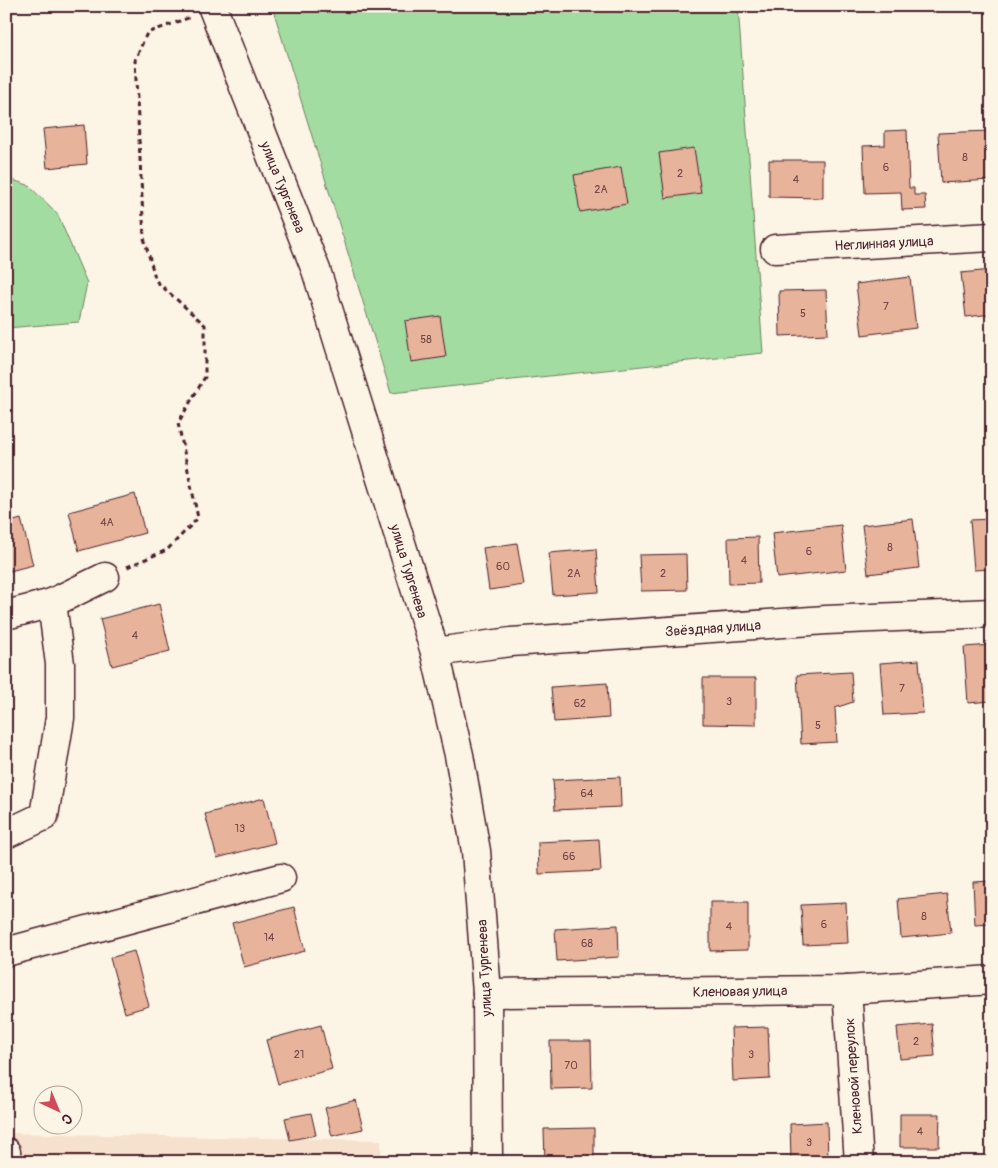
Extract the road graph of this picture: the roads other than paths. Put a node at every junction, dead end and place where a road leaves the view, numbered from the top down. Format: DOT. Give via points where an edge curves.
graph roads {
  1 [pos="212,8"];
  2 [pos="992,237"];
  3 [pos="776,249"];
  4 [pos="105,577"];
  5 [pos="52,603"];
  6 [pos="992,612"];
  7 [pos="6,615"];
  8 [pos="434,652"];
  9 [pos="6,834"];
  10 [pos="281,878"];
  11 [pos="6,952"];
  12 [pos="992,980"];
  13 [pos="847,990"];
  14 [pos="487,994"];
  15 [pos="6,1152"];
  16 [pos="7,1162"];
  17 [pos="488,1162"];
  18 [pos="859,1162"];
  1 -- 8 [label="street, улица Тургенева" via="316,270"];
  2 -- 3 [label="street, Неглинная улица"];
  4 -- 5 [label="street"];
  5 -- 7 [label="street"];
  5 -- 9 [label="street" via="60,664 60,718 44,816"];
  6 -- 8 [label="street, Звёздная улица" via="511,642"];
  8 -- 14 [label="street, улица Тургенева" via="459,755 476,851"];
  10 -- 11 [label="street"];
  12 -- 13 [label="street, Кленовая улица"];
  13 -- 14 [label="street, Кленовая улица"];
  13 -- 18 [label="street, Кленовой переулок"];
  14 -- 17 [label="street, улица Тургенева"];
  15 -- 16 [label="street"];
}
